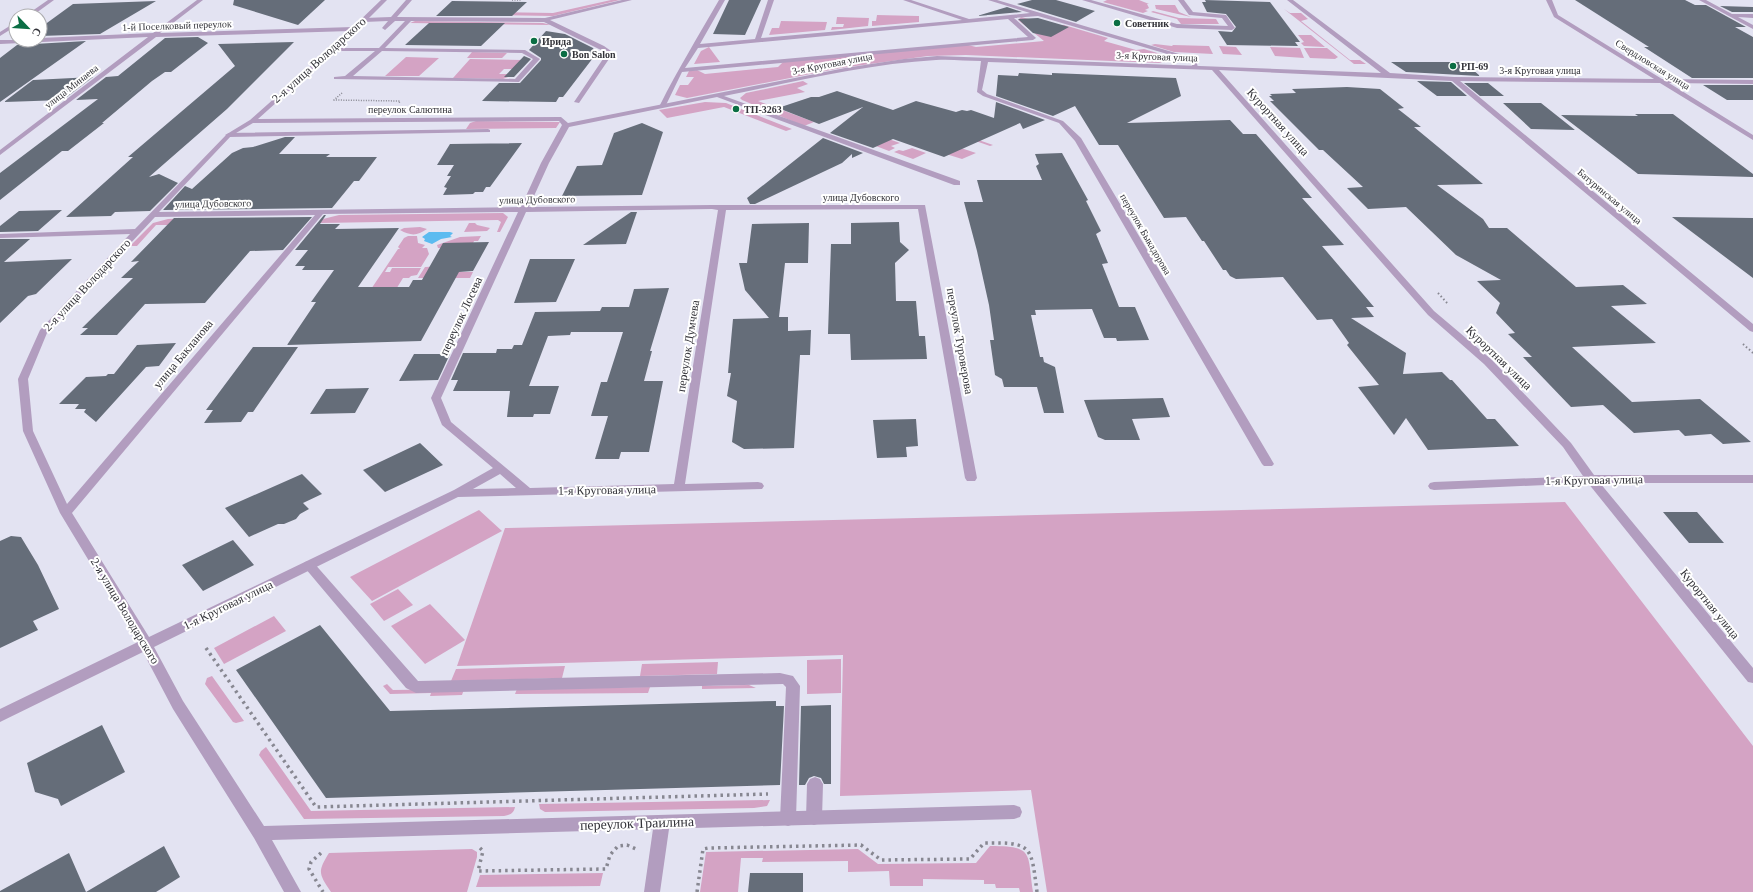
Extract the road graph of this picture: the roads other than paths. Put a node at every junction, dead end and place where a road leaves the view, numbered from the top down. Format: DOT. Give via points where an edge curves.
graph roads {
  1 [pos="51,0"];
  2 [pos="200,0"];
  3 [pos="384,0"];
  4 [pos="409,0"];
  5 [pos="628,0"];
  6 [pos="722,0"];
  7 [pos="771,0"];
  8 [pos="906,0"];
  9 [pos="993,0"];
  10 [pos="1015,0"];
  11 [pos="1085,0"];
  12 [pos="1181,0"];
  13 [pos="1290,0"];
  14 [pos="1549,0"];
  15 [pos="1702,0"];
  16 [pos="1003,4"];
  17 [pos="40,8"];
  18 [pos="463,12"];
  19 [pos="1039,14"];
  20 [pos="1731,15"];
  21 [pos="1008,16"];
  22 [pos="1753,16"];
  23 [pos="393,19"];
  24 [pos="410,19"];
  25 [pos="364,20"];
  26 [pos="453,20"];
  27 [pos="545,20"];
  28 [pos="970,20"];
  29 [pos="1753,27"];
  30 [pos="401,28"];
  31 [pos="355,29"];
  32 [pos="154,35"];
  33 [pos="757,40"];
  34 [pos="0,42"];
  35 [pos="696,46"];
  36 [pos="332,49"];
  37 [pos="381,49"];
  38 [pos="985,59"];
  39 [pos="1195,68"];
  40 [pos="1213,68"];
  41 [pos="680,70"];
  42 [pos="1388,75"];
  43 [pos="336,78"];
  44 [pos="347,78"];
  45 [pos="1454,79"];
  46 [pos="1659,80"];
  47 [pos="1753,82"];
  48 [pos="719,96"];
  49 [pos="577,102"];
  50 [pos="663,105"];
  51 [pos="252,121"];
  52 [pos="566,125"];
  53 [pos="488,131"];
  54 [pos="229,136"];
  55 [pos="1753,138"];
  56 [pos="0,153"];
  57 [pos="957,183"];
  58 [pos="922,207"];
  59 [pos="722,208"];
  60 [pos="523,210"];
  61 [pos="320,212"];
  62 [pos="152,216"];
  63 [pos="137,231"];
  64 [pos="0,236"];
  65 [pos="1753,329"];
  66 [pos="1268,464"];
  67 [pos="501,469"];
  68 [pos="971,478"];
  69 [pos="1591,479"];
  70 [pos="1753,479"];
  71 [pos="758,486"];
  72 [pos="1434,486"];
  73 [pos="679,488"];
  74 [pos="528,491"];
  75 [pos="456,493"];
  76 [pos="66,514"];
  77 [pos="309,565"];
  78 [pos="146,644"];
  79 [pos="1753,678"];
  80 [pos="0,716"];
  81 [pos="815,784"];
  82 [pos="1014,812"];
  83 [pos="814,818"];
  84 [pos="788,819"];
  85 [pos="662,822"];
  86 [pos="260,833"];
  87 [pos="293,892"];
  88 [pos="652,892"];
  1 -- 17 [label="street"];
  2 -- 32 [label="street, улица Минаева"];
  3 -- 25 [label="street, 2-я улица Володарского"];
  4 -- 23 [label="street"];
  5 -- 27 [label="street"];
  6 -- 35 [label="street"];
  7 -- 33 [label="street"];
  8 -- 28 [label="street"];
  9 -- 16 [label="street"];
  10 -- 16 [label="street"];
  11 -- 12 [label="street" via="1177,26 1232,28 1224,16 1191,14"];
  13 -- 42 [label="street"];
  14 -- 46 [label="street, Свердловская улица" via="1556,16"];
  15 -- 20 [label="street"];
  16 -- 19 [label="street"];
  18 -- 26 [label="street"];
  19 -- 21 [label="street"];
  19 -- 39 [label="street" via="1194,60"];
  20 -- 22 [label="street"];
  20 -- 29 [label="street"];
  21 -- 28 [label="street"];
  21 -- 41 [label="street" via="1033,38"];
  23 -- 24 [label="street"];
  23 -- 25 [label="street"];
  23 -- 30 [label="street" via="385,28"];
  24 -- 26 [label="street"];
  24 -- 30 [label="street"];
  25 -- 31 [label="street, 2-я улица Володарского"];
  26 -- 27 [label="street"];
  27 -- 49 [label="street" via="608,51 608,56"];
  28 -- 33 [label="street"];
  30 -- 37 [label="street"];
  31 -- 32 [label="street, 1-й Поселковый переулок"];
  31 -- 36 [label="street, 2-я улица Володарского"];
  32 -- 34 [label="street, 1-й Поселковый переулок"];
  32 -- 56 [label="street, улица Минаева"];
  33 -- 35 [label="street"];
  35 -- 41 [label="street"];
  36 -- 37 [label="street"];
  36 -- 51 [label="street, 2-я улица Володарского"];
  37 -- 44 [label="street"];
  37 -- 44 [label="street" via="523,51 536,59 517,81"];
  38 -- 39 [label="street, 3-я Круговая улица"];
  38 -- 48 [label="street, 3-я Круговая улица" via="904,60"];
  38 -- 66 [label="street, переулок Быкадорова" via="979,91 1061,122 1078,140"];
  39 -- 40 [label="street, 3-я Круговая улица"];
  40 -- 42 [label="street, 3-я Круговая улица"];
  40 -- 69 [label="street, Курортная улица" via="1431,312 1488,362 1567,444"];
  41 -- 50 [label="street"];
  42 -- 45 [label="street, 3-я Круговая улица"];
  43 -- 44 [label="street"];
  45 -- 46 [label="street, 3-я Круговая улица"];
  45 -- 65 [label="street, Батуринская улица"];
  46 -- 47 [label="street, 3-я Круговая улица"];
  46 -- 55 [label="street, Свердловская улица"];
  48 -- 50 [label="street, 3-я Круговая улица"];
  48 -- 57 [label="street"];
  50 -- 52 [label="street, 3-я Круговая улица"];
  51 -- 52 [label="street, переулок Салютина" via="561,119"];
  51 -- 54 [label="street, 2-я улица Володарского"];
  52 -- 60 [label="street, переулок Лосева"];
  53 -- 54 [label="street"];
  54 -- 62 [label="street, 2-я улица Володарского"];
  58 -- 59 [label="street, улица Дубовского"];
  58 -- 68 [label="street, переулок Туроверова"];
  59 -- 60 [label="street, улица Дубовского"];
  59 -- 73 [label="street, переулок Думчева"];
  60 -- 61 [label="street, улица Дубовского"];
  60 -- 67 [label="street, переулок Лосева" via="436,398 446,423"];
  61 -- 62 [label="street, улица Дубовского"];
  61 -- 76 [label="street, улица Бакланова"];
  62 -- 63 [label="street, 2-я улица Володарского"];
  63 -- 64 [label="street"];
  63 -- 76 [label="street, 2-я улица Володарского" via="43,332 23,379 28,432"];
  67 -- 74 [label="street, переулок Лосева"];
  67 -- 75 [label="street, 1-я Круговая улица"];
  69 -- 70 [label="street, 1-я Круговая улица"];
  69 -- 72 [label="street, 1-я Круговая улица"];
  69 -- 79 [label="street, Курортная улица"];
  71 -- 73 [label="street, 1-я Круговая улица"];
  73 -- 74 [label="street, 1-я Круговая улица"];
  74 -- 75 [label="street, 1-я Круговая улица"];
  75 -- 77 [label="street, 1-я Круговая улица"];
  76 -- 78 [label="street, 2-я улица Володарского"];
  77 -- 78 [label="street, 1-я Круговая улица"];
  77 -- 84 [label="street" via="416,687 780,678 788,680 793,686"];
  78 -- 80 [label="street, 1-я Круговая улица"];
  78 -- 86 [label="street, 2-я улица Володарского" via="178,705"];
  81 -- 83 [label="street"];
  82 -- 83 [label="street, переулок Траилина"];
  83 -- 84 [label="street, переулок Траилина"];
  84 -- 85 [label="street, переулок Траилина"];
  85 -- 86 [label="street, переулок Траилина"];
  85 -- 88 [label="street"];
  86 -- 87 [label="street, 2-я улица Володарского"];
}
